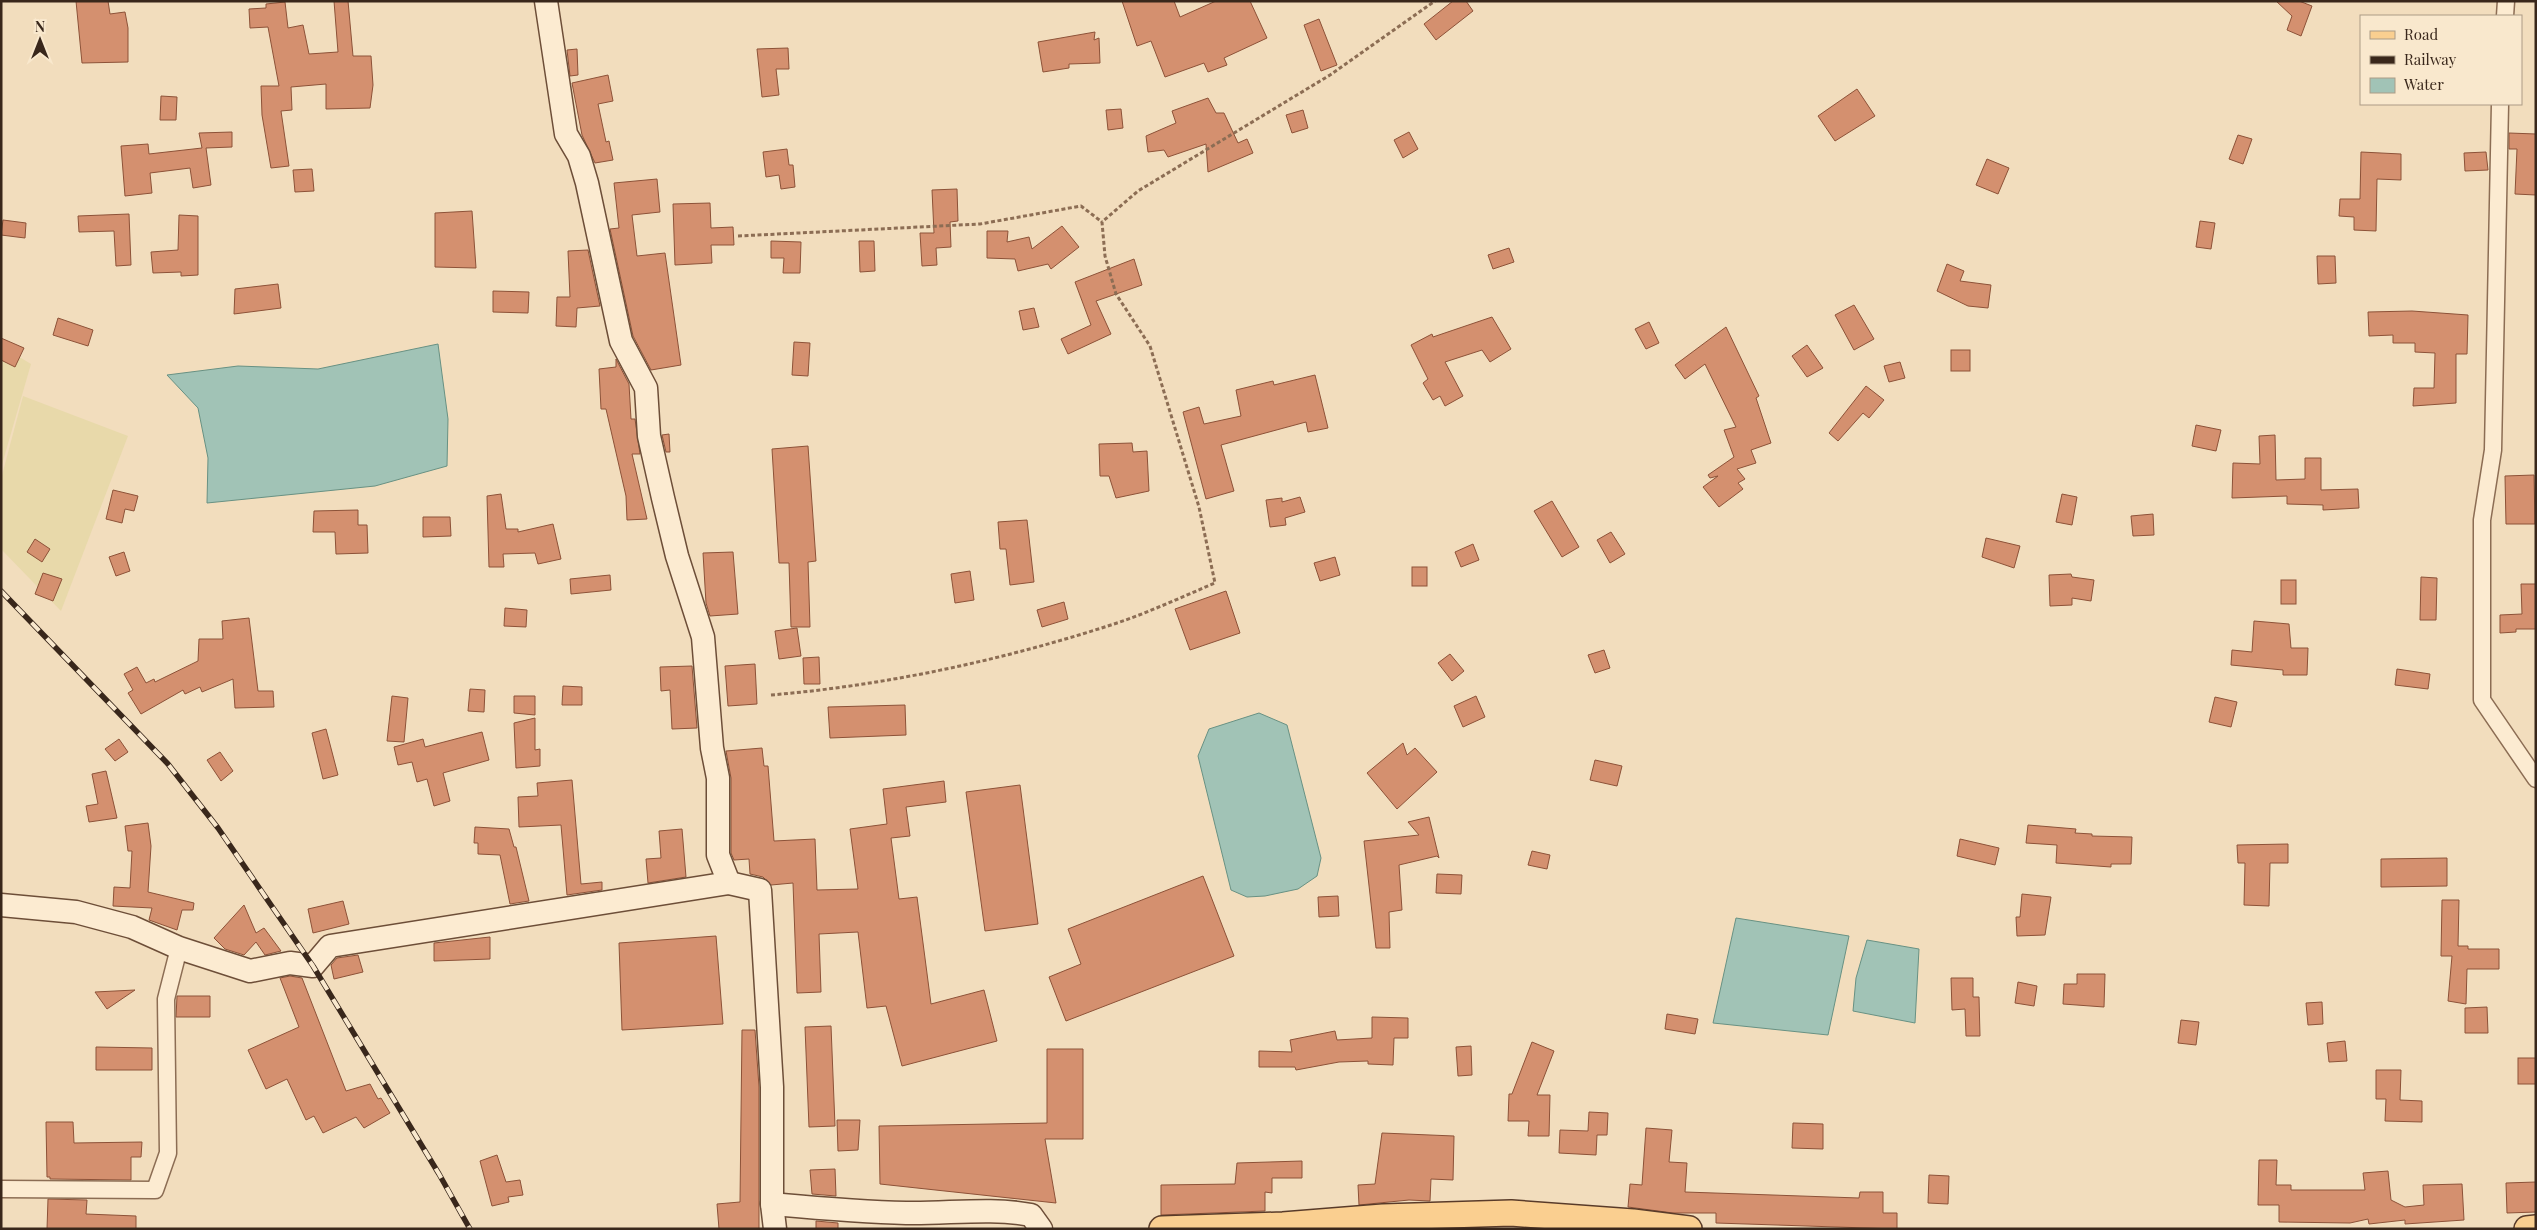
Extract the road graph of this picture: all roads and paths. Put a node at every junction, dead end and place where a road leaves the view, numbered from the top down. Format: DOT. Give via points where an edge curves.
graph roads {
  1 [pos="546,1"];
  2 [pos="1435,1"];
  3 [pos="2506,1"];
  4 [pos="2505,15"];
  5 [pos="2500,105"];
  6 [pos="1102,222"];
  7 [pos="738,236"];
  8 [pos="771,695"];
  9 [pos="2536,779"];
  10 [pos="729,883"];
  11 [pos="1,905"];
  12 [pos="179,948"];
  13 [pos="1,1189"];
  14 [pos="772,1204"];
  15 [pos="2536,1228"];
  16 [pos="775,1229"];
  17 [pos="1041,1229"];
  18 [pos="1162,1229"];
  19 [pos="1690,1229"];
  20 [pos="2527,1229"];
  1 -- 10 [label="street" via="566,134 579,156 587,183 621,340 646,388 649,436 662,498 704,637 712,748 718,778 718,855"];
  2 -- 6 [label="path" via="1330,75 1138,191"];
  3 -- 4 [label="street"];
  5 -- 9 [label="street" via="2492,450 2482,520 2482,700"];
  6 -- 7 [label="path" via="1081,206 980,224"];
  6 -- 8 [label="path" via="1105,256 1116,294 1150,346 1199,507 1215,583 1121,622 981,662 829,690"];
  10 -- 12 [label="street" via="330,946 313,966 290,963 250,971"];
  10 -- 14 [label="street" via="760,890 772,1087"];
  11 -- 12 [label="street" via="76,912 132,927"];
  12 -- 13 [label="street" via="166,999 168,1153 155,1190"];
  14 -- 16 [label="street"];
  14 -- 17 [label="street" via="907,1213 1014,1212 1032,1215"];
  15 -- 20 [label="main road"];
  18 -- 19 [label="main road" via="1511,1213"];
}
